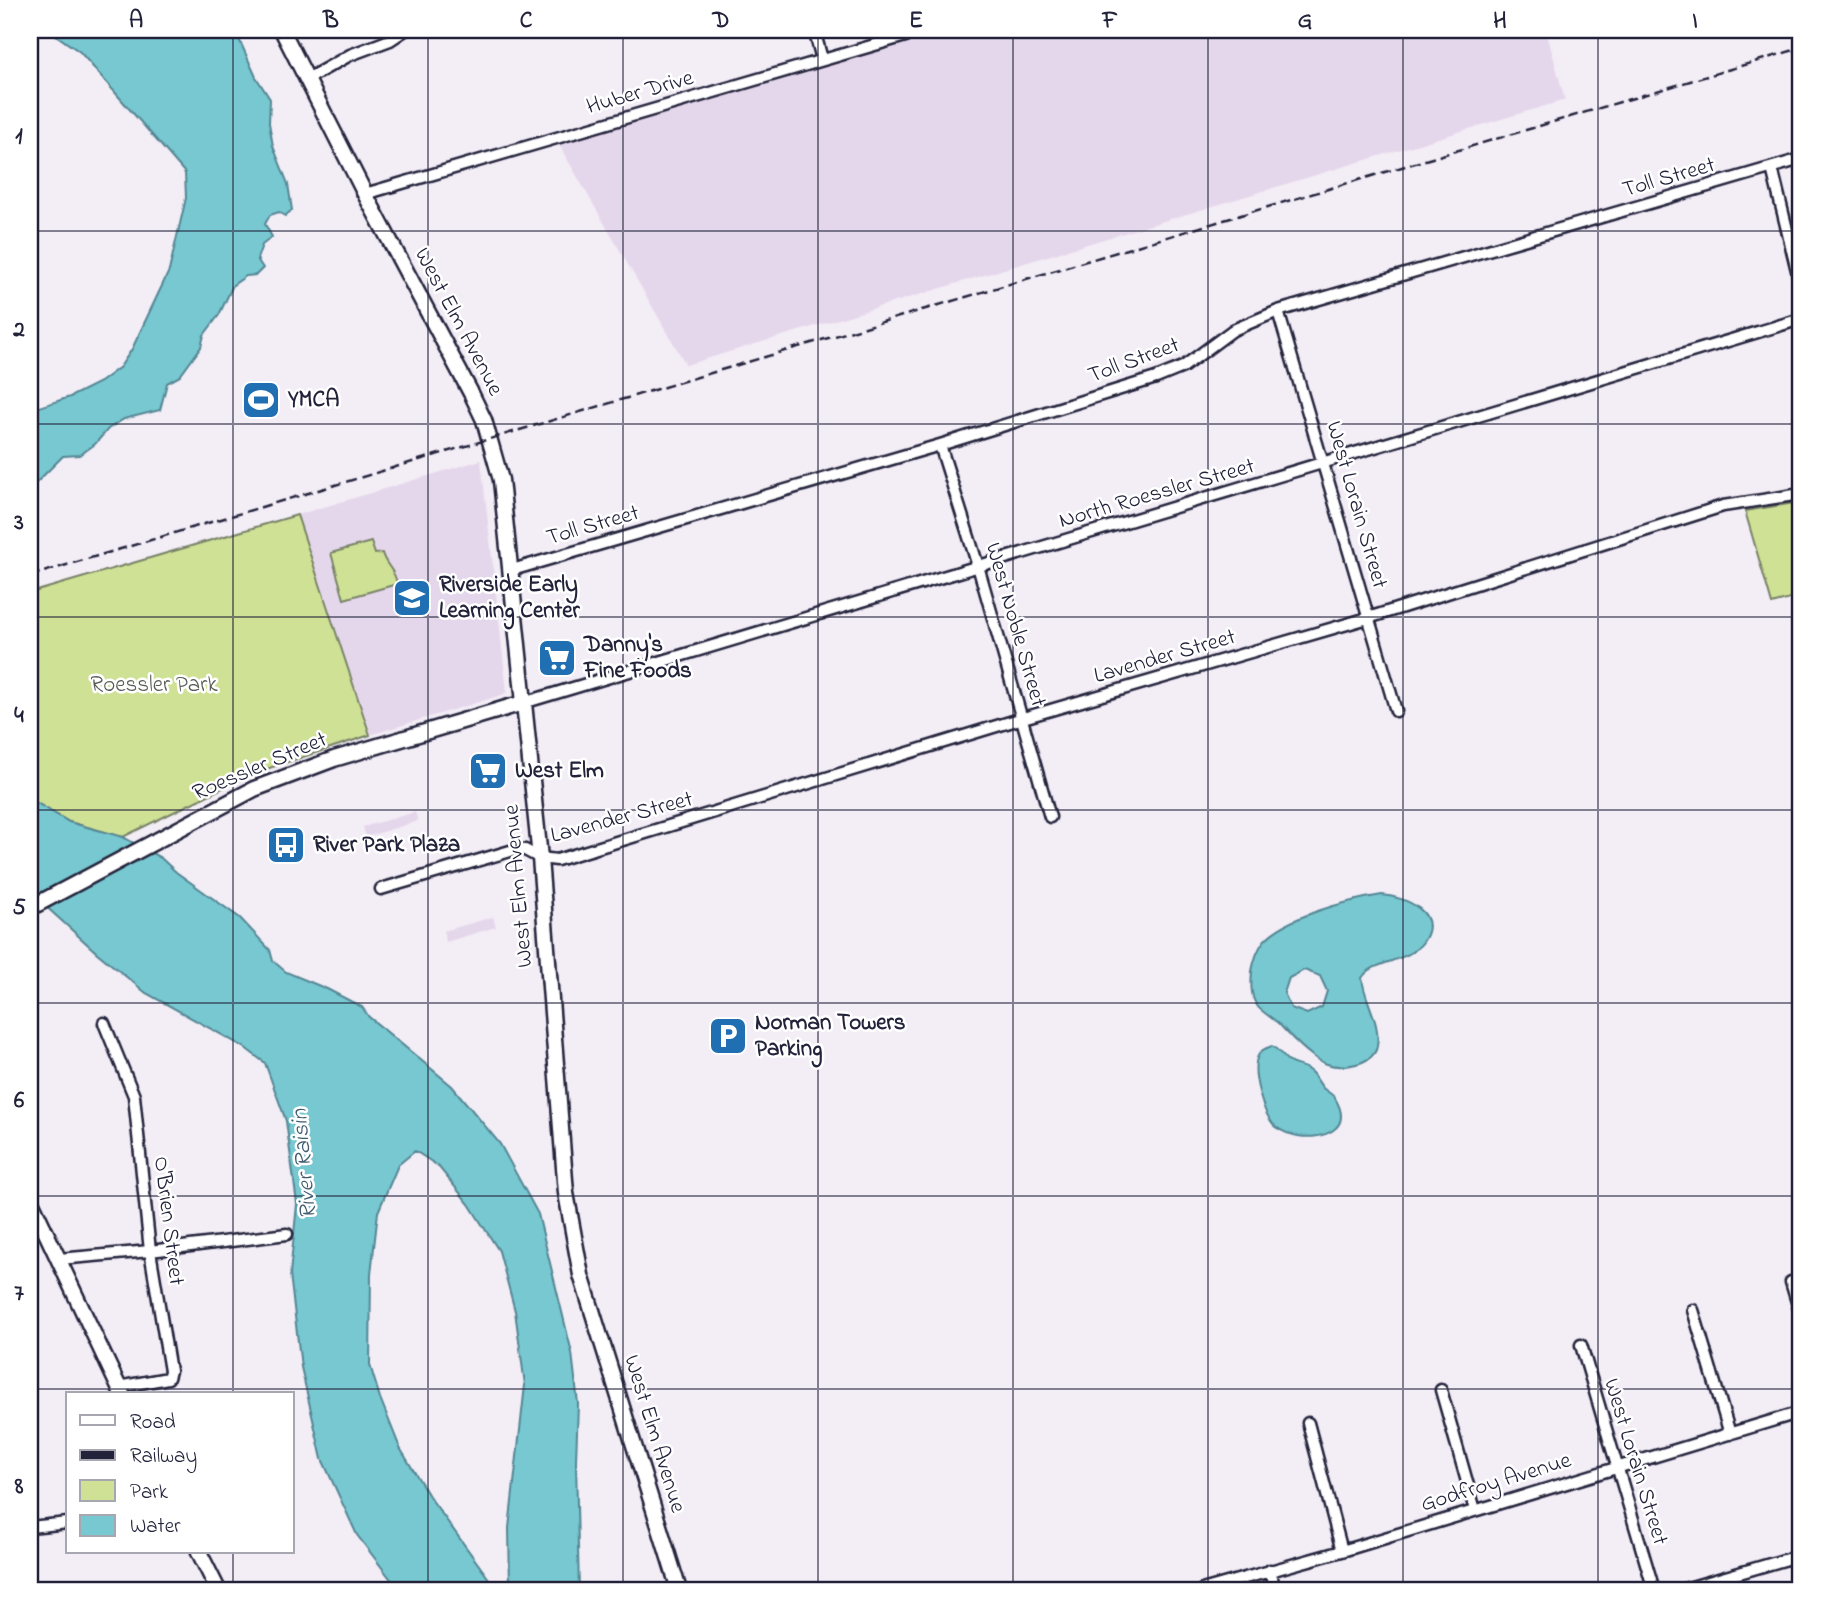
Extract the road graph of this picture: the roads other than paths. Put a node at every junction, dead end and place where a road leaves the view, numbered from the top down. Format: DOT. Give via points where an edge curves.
graph roads {
  1 [pos="282,30"];
  2 [pos="405,30"];
  3 [pos="814,30"];
  4 [pos="926,30"];
  5 [pos="822,59"];
  6 [pos="307,79"];
  7 [pos="1801,159"];
  8 [pos="1772,168"];
  9 [pos="365,194"];
  10 [pos="1801,286"];
  11 [pos="1278,311"];
  12 [pos="1801,319"];
  13 [pos="940,445"];
  14 [pos="1325,465"];
  15 [pos="1801,494"];
  16 [pos="978,566"];
  17 [pos="512,570"];
  18 [pos="1368,618"];
  19 [pos="523,703"];
  20 [pos="1396,711"];
  21 [pos="1023,718"];
  22 [pos="1051,817"];
  23 [pos="541,858"];
  24 [pos="381,889"];
  25 [pos="30,908"];
  26 [pos="104,1023"];
  27 [pos="30,1199"];
  28 [pos="287,1234"];
  29 [pos="150,1251"];
  30 [pos="60,1259"];
  31 [pos="1791,1282"];
  32 [pos="1693,1310"];
  33 [pos="1801,1315"];
  34 [pos="1581,1345"];
  35 [pos="1441,1390"];
  36 [pos="120,1391"];
  37 [pos="1801,1412"];
  38 [pos="1308,1423"];
  39 [pos="1730,1434"];
  40 [pos="1616,1467"];
  41 [pos="1475,1510"];
  42 [pos="66,1523"];
  43 [pos="30,1528"];
  44 [pos="1342,1551"];
  45 [pos="200,1554"];
  46 [pos="1801,1555"];
  47 [pos="1270,1570"];
  48 [pos="218,1590"];
  49 [pos="679,1590"];
  50 [pos="1202,1590"];
  51 [pos="1275,1590"];
  52 [pos="1654,1590"];
  53 [pos="1681,1590"];
  1 -- 6 [label="street, West Elm Avenue"];
  2 -- 6 [label="street"];
  3 -- 5 [label="street"];
  4 -- 5 [label="street, Huber Drive"];
  5 -- 9 [label="street, Huber Drive"];
  6 -- 9 [label="street, West Elm Avenue"];
  7 -- 8 [label="street, Toll Street"];
  8 -- 10 [label="street"];
  8 -- 11 [label="street, Toll Street"];
  9 -- 17 [label="street, West Elm Avenue" via="484,420 501,481"];
  11 -- 13 [label="street, Toll Street" via="1233,330 1183,367"];
  11 -- 14 [label="street, West Lorain Street"];
  12 -- 14 [label="street, North Roessler Street"];
  13 -- 16 [label="street, West Noble Street"];
  13 -- 17 [label="street, Toll Street"];
  14 -- 16 [label="street, North Roessler Street"];
  14 -- 18 [label="street, West Lorain Street"];
  15 -- 18 [label="street, Lavender Street" via="1723,506"];
  16 -- 19 [label="street, North Roessler Street"];
  16 -- 21 [label="street, West Noble Street"];
  17 -- 19 [label="street, West Elm Avenue"];
  18 -- 20 [label="street, West Lorain Street"];
  18 -- 21 [label="street, Lavender Street"];
  19 -- 23 [label="street, West Elm Avenue"];
  19 -- 25 [label="street, Roessler Street" via="334,759 254,789"];
  21 -- 22 [label="street, West Noble Street"];
  21 -- 23 [label="street, Lavender Street" via="556,860"];
  23 -- 24 [label="street, Lavender Street" via="517,849"];
  23 -- 49 [label="street, West Elm Avenue" via="566,1194 580,1275"];
  26 -- 29 [label="street, O'Brien Street" via="134,1096"];
  27 -- 30 [label="street"];
  28 -- 29 [label="street"];
  29 -- 30 [label="street"];
  29 -- 36 [label="street, O'Brien Street" via="170,1371 168,1378"];
  30 -- 36 [label="street"];
  31 -- 33 [label="street"];
  32 -- 39 [label="street"];
  34 -- 40 [label="street, West Lorain Street"];
  35 -- 41 [label="street"];
  37 -- 39 [label="street, Godfroy Avenue"];
  38 -- 44 [label="street"];
  39 -- 40 [label="street, Godfroy Avenue"];
  40 -- 41 [label="street, Godfroy Avenue"];
  40 -- 52 [label="street, West Lorain Street"];
  41 -- 44 [label="street, Godfroy Avenue"];
  42 -- 43 [label="street"];
  44 -- 47 [label="street, Godfroy Avenue"];
  45 -- 48 [label="street"];
  46 -- 53 [label="street"];
  47 -- 50 [label="street, Godfroy Avenue"];
  47 -- 51 [label="street"];
}
